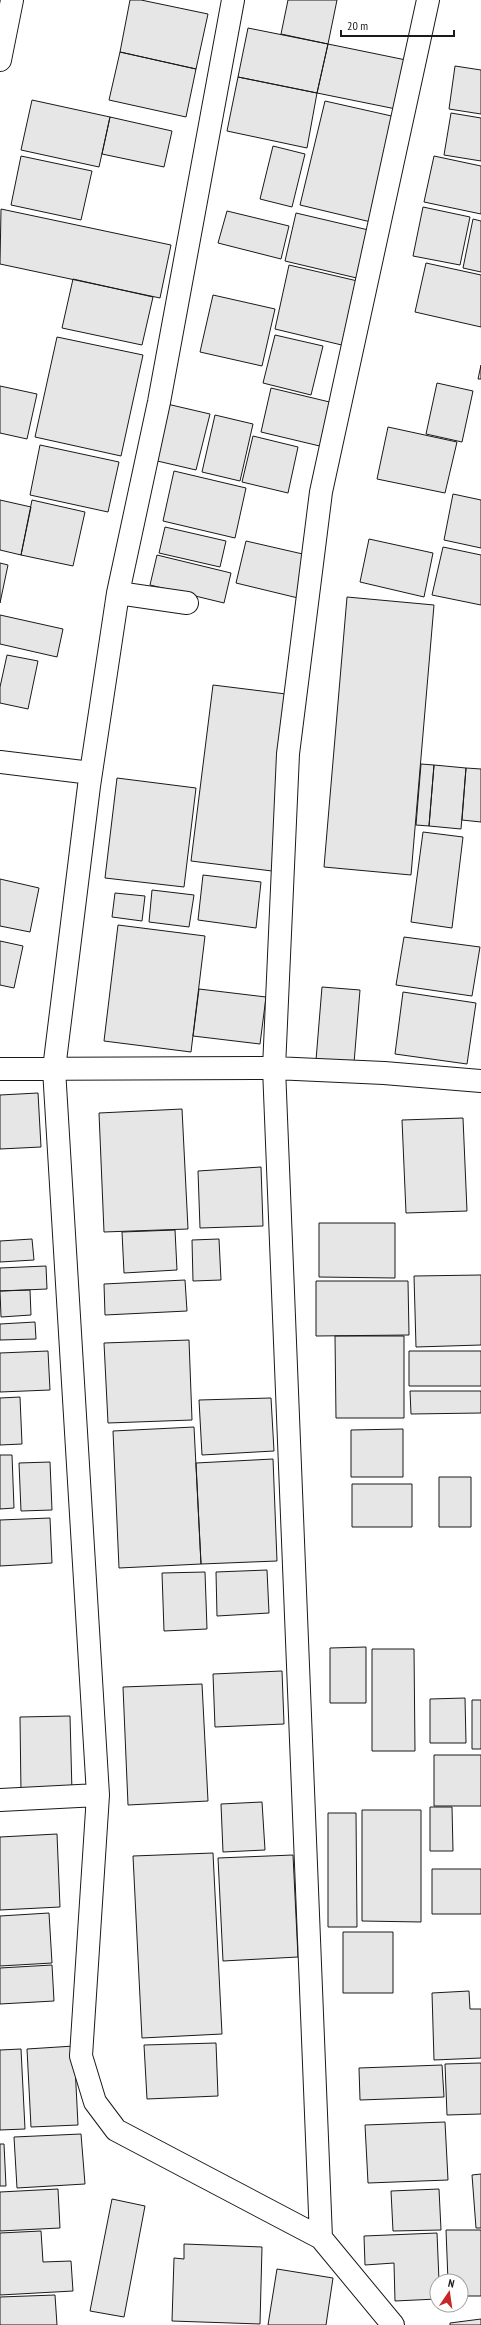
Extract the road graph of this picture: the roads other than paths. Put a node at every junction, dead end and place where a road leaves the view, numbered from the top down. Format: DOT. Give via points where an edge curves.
graph roads {
  1 [pos="12,0"];
  2 [pos="233,0"];
  3 [pos="428,0"];
  4 [pos="0,60"];
  5 [pos="118,593"];
  6 [pos="187,603"];
  7 [pos="0,762"];
  8 [pos="91,773"];
  9 [pos="274,1068"];
  10 [pos="0,1069"];
  11 [pos="54,1069"];
  12 [pos="481,1082"];
  13 [pos="98,1795"];
  14 [pos="0,1800"];
  15 [pos="321,2238"];
  16 [pos="393,2325"];
  1 -- 4 [label="street"];
  2 -- 5 [label="street" via="159,402"];
  3 -- 9 [label="street" via="321,492 288,754"];
  5 -- 6 [label="street"];
  5 -- 8 [label="street"];
  7 -- 8 [label="street"];
  8 -- 11 [label="street"];
  9 -- 11 [label="street"];
  9 -- 12 [label="street" via="384,1073"];
  9 -- 15 [label="street"];
  10 -- 11 [label="street"];
  11 -- 13 [label="street"];
  13 -- 14 [label="street"];
  13 -- 15 [label="street" via="81,2056 95,2102 116,2130"];
  15 -- 16 [label="street"];
}
